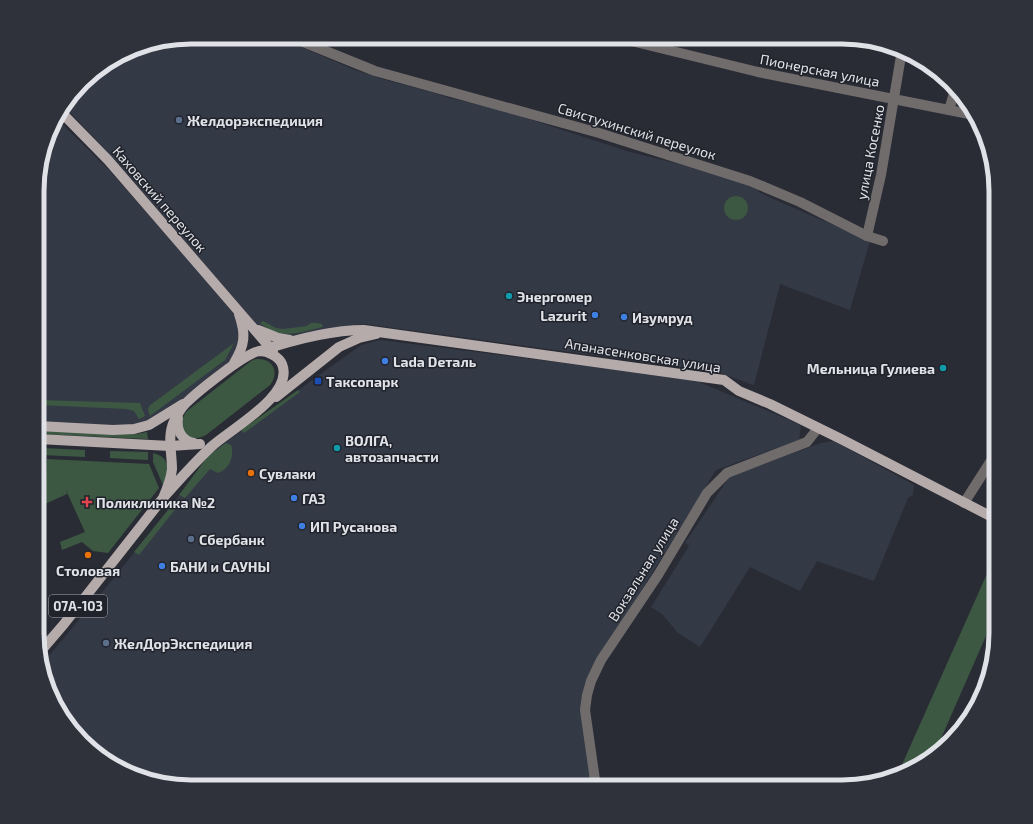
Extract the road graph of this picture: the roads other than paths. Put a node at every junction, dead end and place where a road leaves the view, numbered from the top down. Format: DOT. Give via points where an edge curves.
graph roads {
  1 [pos="308,44"];
  2 [pos="651,44"];
  3 [pos="901,56"];
  4 [pos="953,96"];
  5 [pos="894,99"];
  6 [pos="949,110"];
  7 [pos="966,114"];
  8 [pos="65,116"];
  9 [pos="867,236"];
  10 [pos="883,241"];
  11 [pos="237,308"];
  12 [pos="253,326"];
  13 [pos="386,334"];
  14 [pos="298,340"];
  15 [pos="271,348"];
  16 [pos="260,351"];
  17 [pos="282,363"];
  18 [pos="232,366"];
  19 [pos="191,398"];
  20 [pos="267,403"];
  21 [pos="178,415"];
  22 [pos="44,426"];
  23 [pos="818,428"];
  24 [pos="229,432"];
  25 [pos="44,439"];
  26 [pos="200,444"];
  27 [pos="151,445"];
  28 [pos="170,446"];
  29 [pos="989,464"];
  30 [pos="172,469"];
  31 [pos="162,498"];
  32 [pos="964,503"];
  33 [pos="989,516"];
  34 [pos="44,647"];
  35 [pos="595,780"];
  1 -- 9 [label="street, Свистухинский переулок" via="375,71 599,133 750,181 800,202"];
  2 -- 5 [label="street, Пионерская улица" via="758,72"];
  3 -- 5 [label="street, улица Косенко"];
  4 -- 6 [label="street"];
  5 -- 6 [label="street, Пионерская улица"];
  5 -- 9 [label="street, улица Косенко"];
  6 -- 7 [label="street, Пионерская улица"];
  8 -- 11 [label="main road, Каховский переулок" via="108,160"];
  9 -- 10 [label="street, Свистухинский переулок"];
  11 -- 12 [label="main road, Каховский переулок"];
  11 -- 18 [label="main road" via="244,340"];
  12 -- 14 [label="main road" via="278,338"];
  12 -- 15 [label="main road, Каховский переулок"];
  13 -- 14 [label="main road" via="351,330"];
  13 -- 20 [label="main road" via="359,338 339,347"];
  13 -- 23 [label="main road, Апанасенковская улица" via="724,380 739,391"];
  14 -- 15 [label="main road"];
  15 -- 16 [label="main road"];
  15 -- 17 [label="main road, Каховский переулок"];
  16 -- 17 [label="main road" via="269,353"];
  16 -- 18 [label="main road" via="252,353"];
  17 -- 20 [label="main road" via="283,378"];
  18 -- 19 [label="main road"];
  19 -- 21 [label="main road"];
  19 -- 22 [label="main road" via="140,428 113,430"];
  20 -- 24 [label="main road"];
  21 -- 26 [label="main road" via="178,430 181,435 191,443"];
  21 -- 28 [label="main road" via="172,427"];
  23 -- 32 [label="main road, Апанасенковская улица"];
  23 -- 35 [label="street, Вокзальная улица" via="807,442 727,473 707,493 658,575 601,660 591,681 585,710"];
  24 -- 26 [label="main road"];
  24 -- 31 [label="main road"];
  25 -- 27 [label="main road"];
  26 -- 28 [label="main road"];
  27 -- 28 [label="main road"];
  27 -- 30 [label="main road" via="165,453"];
  28 -- 30 [label="main road"];
  29 -- 32 [label="street"];
  30 -- 31 [label="main road"];
  31 -- 34 [label="main road, 07А-103"];
  32 -- 33 [label="main road, Апанасенковская улица"];
}
